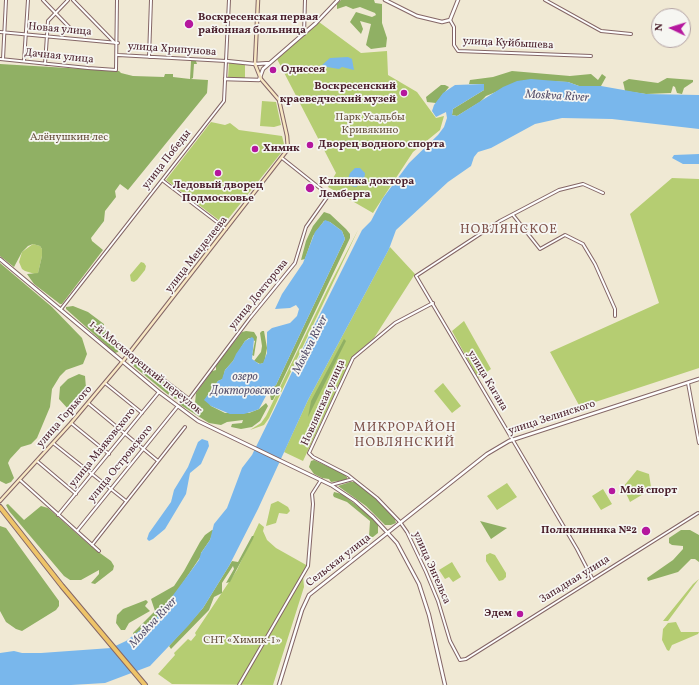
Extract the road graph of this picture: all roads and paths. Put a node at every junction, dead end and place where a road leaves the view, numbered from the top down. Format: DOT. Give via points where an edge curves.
graph roads {
  1 [pos="6,0"];
  2 [pos="28,0"];
  3 [pos="43,0"];
  4 [pos="68,0"];
  5 [pos="72,0"];
  6 [pos="117,0"];
  7 [pos="151,0"];
  8 [pos="229,0"];
  9 [pos="258,0"];
  10 [pos="305,0"];
  11 [pos="338,0"];
  12 [pos="385,0"];
  13 [pos="458,0"];
  14 [pos="545,0"];
  15 [pos="55,13"];
  16 [pos="450,20"];
  17 [pos="69,27"];
  18 [pos="0,32"];
  19 [pos="4,33"];
  20 [pos="26,34"];
  21 [pos="304,34"];
  22 [pos="632,34"];
  23 [pos="47,36"];
  24 [pos="116,43"];
  25 [pos="117,55"];
  26 [pos="591,56"];
  27 [pos="149,57"];
  28 [pos="1,59"];
  29 [pos="24,61"];
  30 [pos="226,61"];
  31 [pos="270,63"];
  32 [pos="45,64"];
  33 [pos="255,64"];
  34 [pos="260,79"];
  35 [pos="225,80"];
  36 [pos="282,158"];
  37 [pos="162,180"];
  38 [pos="604,193"];
  39 [pos="513,214"];
  40 [pos="227,230"];
  41 [pos="0,259"];
  42 [pos="432,303"];
  43 [pos="61,309"];
  44 [pos="615,316"];
  45 [pos="129,353"];
  46 [pos="123,361"];
  47 [pos="699,379"];
  48 [pos="688,382"];
  49 [pos="105,383"];
  50 [pos="159,392"];
  51 [pos="88,403"];
  52 [pos="178,406"];
  53 [pos="142,413"];
  54 [pos="71,423"];
  55 [pos="185,427"];
  56 [pos="125,433"];
  57 [pos="512,440"];
  58 [pos="53,442"];
  59 [pos="699,443"];
  60 [pos="144,449"];
  61 [pos="109,454"];
  62 [pos="310,455"];
  63 [pos="37,461"];
  64 [pos="158,461"];
  65 [pos="93,473"];
  66 [pos="20,480"];
  67 [pos="321,480"];
  68 [pos="352,480"];
  69 [pos="332,485"];
  70 [pos="111,488"];
  71 [pos="76,494"];
  72 [pos="0,501"];
  73 [pos="126,501"];
  74 [pos="0,507"];
  75 [pos="698,513"];
  76 [pos="58,515"];
  77 [pos="400,522"];
  78 [pos="77,531"];
  79 [pos="388,532"];
  80 [pos="92,545"];
  81 [pos="99,551"];
  82 [pos="592,578"];
  83 [pos="460,660"];
  84 [pos="145,685"];
  85 [pos="238,685"];
  86 [pos="279,685"];
  87 [pos="445,685"];
  1 -- 19 [label="street"];
  2 -- 20 [label="street"];
  3 -- 15 [label="street"];
  4 -- 15 [label="street"];
  5 -- 24 [label="street"];
  6 -- 24 [label="street"];
  7 -- 27 [label="street"];
  8 -- 30 [label="street, улица Победы"];
  9 -- 33 [label="main road"];
  10 -- 21 [label="street"];
  11 -- 21 [label="street"];
  12 -- 16 [label="street" via="424,19 442,22"];
  13 -- 16 [label="street"];
  14 -- 22 [label="street" via="601,31"];
  15 -- 17 [label="street"];
  15 -- 23 [label="street" via="48,21"];
  16 -- 26 [label="street, улица Куйбышева" via="454,27 454,45 458,51"];
  18 -- 19 [label="street, Новая улица"];
  19 -- 20 [label="street, Новая улица"];
  19 -- 28 [label="street"];
  20 -- 23 [label="street, Новая улица"];
  20 -- 29 [label="street"];
  21 -- 31 [label="street"];
  23 -- 24 [label="street, Новая улица"];
  23 -- 32 [label="street"];
  24 -- 25 [label="street"];
  25 -- 27 [label="street, улица Хрипунова"];
  25 -- 32 [label="street, Дачная улица" via="116,70"];
  27 -- 30 [label="street, улица Хрипунова"];
  28 -- 29 [label="street, Дачная улица"];
  29 -- 32 [label="street, Дачная улица"];
  30 -- 33 [label="street"];
  30 -- 35 [label="street, улица Победы"];
  31 -- 33 [label="street"];
  31 -- 34 [label="street" via="262,71"];
  33 -- 34 [label="main road"];
  34 -- 35 [label="street"];
  34 -- 36 [label="main road, улица Менделеева" via="279,100 289,145"];
  35 -- 37 [label="street, улица Победы" via="224,101"];
  36 -- 40 [label="main road, улица Менделеева"];
  36 -- 45 [label="street, улица Докторова" via="328,196 306,227 295,263 188,399"];
  37 -- 40 [label="street"];
  37 -- 43 [label="street, улица Победы"];
  38 -- 39 [label="street" via="583,184 577,185 559,190"];
  39 -- 42 [label="street, улица Кагана" via="431,264 416,276"];
  39 -- 44 [label="street" via="540,250 565,235 583,244 595,264 615,310"];
  40 -- 45 [label="main road, улица Менделеева"];
  41 -- 43 [label="street, 1-й Москворецкий переулок"];
  42 -- 57 [label="street, улица Кагана"];
  42 -- 62 [label="street, Новлянская улица" via="395,323 353,358"];
  43 -- 46 [label="street, 1-й Москворецкий переулок"];
  45 -- 46 [label="main road, улица Менделеева"];
  46 -- 49 [label="main road, улица Горького"];
  46 -- 50 [label="street, 1-й Москворецкий переулок"];
  47 -- 48 [label="street, улица Зелинского"];
  48 -- 57 [label="street, улица Зелинского"];
  48 -- 59 [label="street"];
  49 -- 51 [label="main road, улица Горького"];
  49 -- 53 [label="street, улица Горького"];
  50 -- 52 [label="street, 1-й Москворецкий переулок"];
  50 -- 53 [label="street, улица Маяковского"];
  51 -- 54 [label="main road, улица Горького"];
  51 -- 56 [label="street"];
  52 -- 60 [label="street, улица Островского"];
  52 -- 67 [label="street, 1-й Москворецкий переулок" via="222,434"];
  53 -- 56 [label="street, улица Маяковского"];
  54 -- 58 [label="main road, улица Горького"];
  54 -- 61 [label="street"];
  55 -- 64 [label="street"];
  56 -- 60 [label="street"];
  56 -- 61 [label="street, улица Маяковского"];
  57 -- 77 [label="street, улица Зелинского" via="487,454"];
  57 -- 82 [label="street, улица Кагана"];
  58 -- 63 [label="main road, улица Горького"];
  58 -- 65 [label="street"];
  60 -- 64 [label="street"];
  60 -- 70 [label="street, улица Островского"];
  61 -- 65 [label="street, улица Маяковского"];
  62 -- 68 [label="street, улица Энгельса" via="349,475"];
  63 -- 66 [label="main road, улица Горького"];
  63 -- 71 [label="street, улица Горького"];
  64 -- 73 [label="street"];
  65 -- 70 [label="street"];
  65 -- 71 [label="street, улица Маяковского"];
  66 -- 72 [label="main road, улица Горького"];
  66 -- 76 [label="street"];
  67 -- 69 [label="street, 1-й Москворецкий переулок"];
  67 -- 85 [label="street" via="312,494 308,566"];
  68 -- 69 [label="street"];
  68 -- 77 [label="street, улица Энгельса" via="377,498"];
  69 -- 79 [label="street, 1-й Москворецкий переулок" via="360,505"];
  70 -- 73 [label="street"];
  70 -- 78 [label="street, улица Островского"];
  71 -- 76 [label="street, улица Маяковского"];
  73 -- 80 [label="street"];
  74 -- 84 [label="highway" via="95,627"];
  75 -- 82 [label="street, Западная улица"];
  76 -- 78 [label="street"];
  77 -- 79 [label="street, улица Зелинского"];
  77 -- 83 [label="street, улица Энгельса" via="426,572 450,641"];
  78 -- 80 [label="street"];
  79 -- 86 [label="street, Сельская улица" via="309,595"];
  79 -- 87 [label="street, 1-й Москворецкий переулок" via="406,558 419,584"];
  80 -- 81 [label="street"];
  82 -- 83 [label="street, Западная улица" via="466,659"];
}
